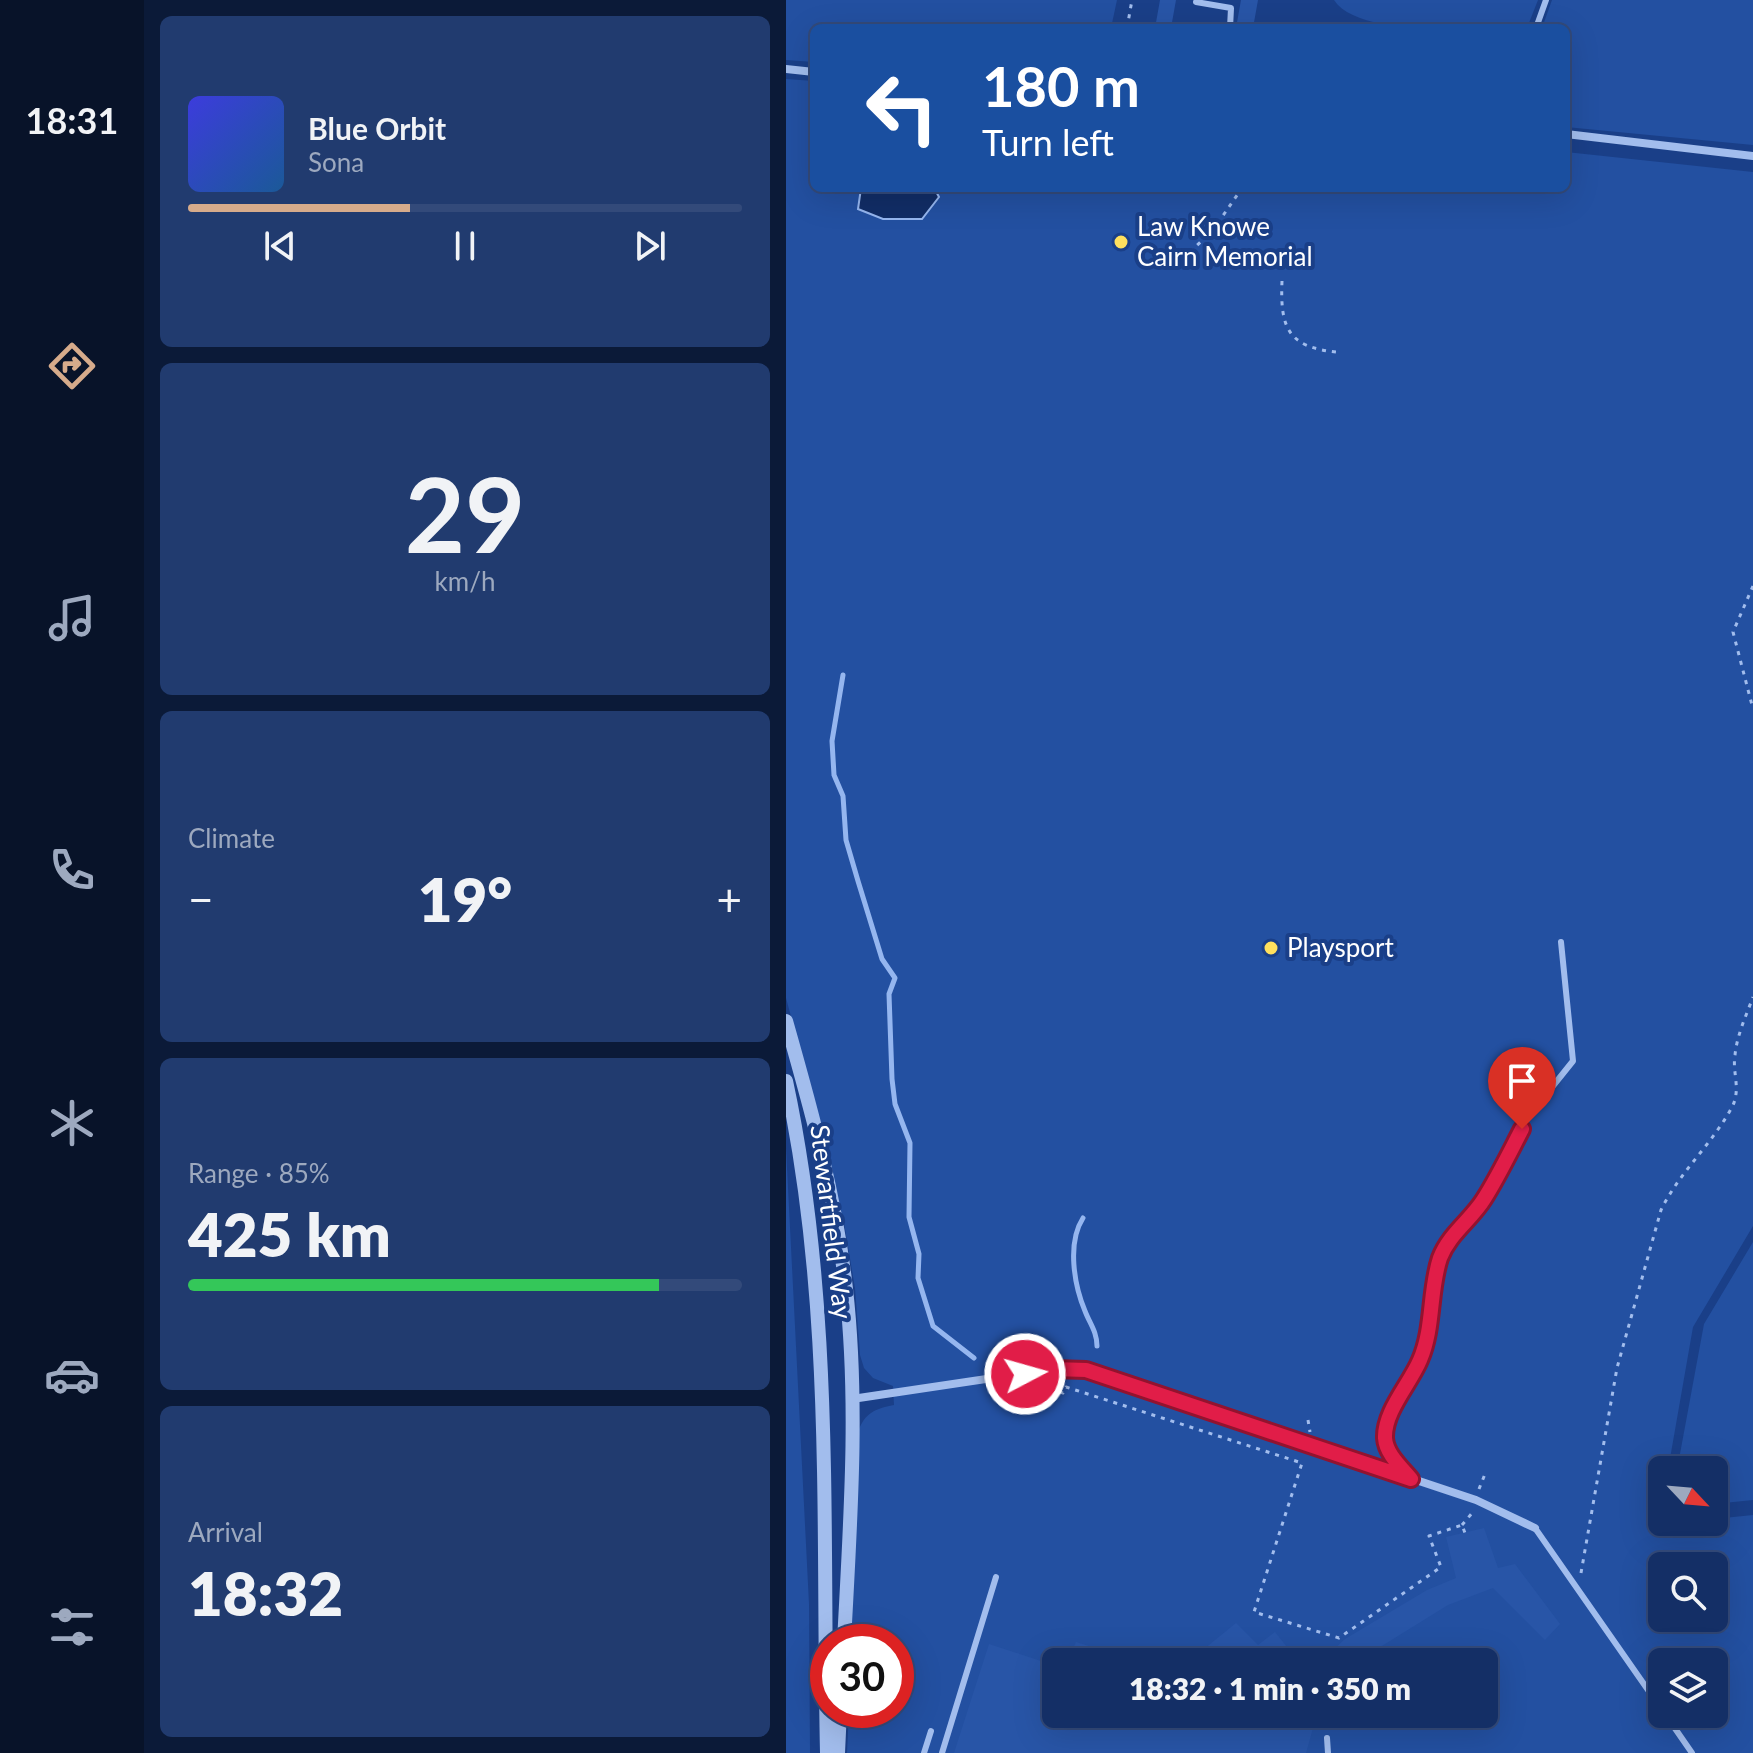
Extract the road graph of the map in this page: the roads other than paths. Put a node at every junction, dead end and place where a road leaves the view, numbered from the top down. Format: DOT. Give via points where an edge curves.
graph roads {
  1 [pos="1546,0"];
  2 [pos="1196,2"];
  3 [pos="1230,24"];
  4 [pos="1537,24"];
  5 [pos="786,69"];
  6 [pos="810,72"];
  7 [pos="1570,134"];
  8 [pos="1753,156"];
  9 [pos="1561,942"];
  10 [pos="786,1021"];
  11 [pos="786,1081"];
  12 [pos="852,1399"];
  13 [pos="1411,1479"];
  14 [pos="1535,1528"];
  15 [pos="996,1577"];
  16 [pos="845,1624"];
  17 [pos="1648,1689"];
  18 [pos="839,1728"];
  19 [pos="1675,1728"];
  20 [pos="931,1731"];
  21 [pos="1327,1738"];
  22 [pos="827,1753"];
  23 [pos="838,1753"];
  24 [pos="924,1753"];
  25 [pos="942,1753"];
  26 [pos="1328,1753"];
  27 [pos="1692,1753"];
  1 -- 4 [label="lane"];
  2 -- 3 [label="lane" via="1231,8"];
  5 -- 6 [label="street"];
  7 -- 8 [label="street"];
  9 -- 13 [label="lane" via="1573,1061 1528,1117 1482,1202 1440,1258 1428,1337 1386,1432 1390,1453"];
  10 -- 12 [label="street, Stewartfield Way" via="839,1236"];
  11 -- 22 [label="street, Stewartfield Way" via="805,1178 822,1345"];
  12 -- 13 [label="street" via="1053,1369 1086,1370"];
  12 -- 16 [label="street, Stewartfield Way"];
  13 -- 14 [label="street" via="1476,1500"];
  14 -- 17 [label="lane"];
  15 -- 25 [label="lane"];
  18 -- 23 [label="street"];
  19 -- 27 [label="lane"];
  20 -- 24 [label="lane"];
  21 -- 26 [label="lane"];
}
